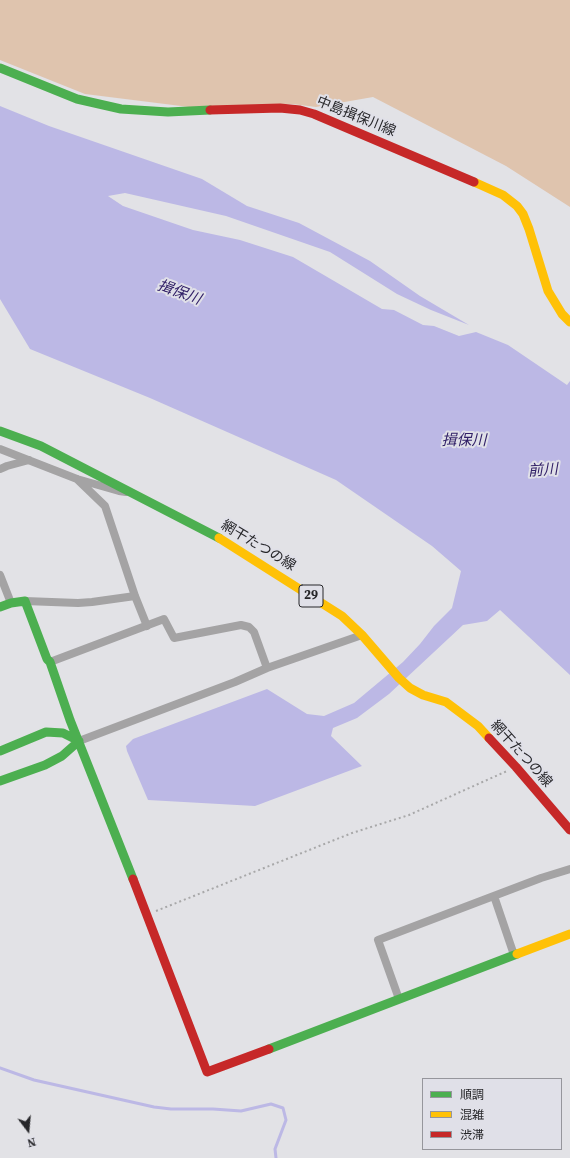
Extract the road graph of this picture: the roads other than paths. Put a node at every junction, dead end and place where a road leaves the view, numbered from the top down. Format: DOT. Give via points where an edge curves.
graph roads {
  1 [pos="0,68"];
  2 [pos="570,322"];
  3 [pos="0,431"];
  4 [pos="0,449"];
  5 [pos="29,460"];
  6 [pos="0,469"];
  7 [pos="77,479"];
  8 [pos="132,492"];
  9 [pos="0,575"];
  10 [pos="135,596"];
  11 [pos="25,601"];
  12 [pos="11,603"];
  13 [pos="0,607"];
  14 [pos="147,626"];
  15 [pos="362,635"];
  16 [pos="50,662"];
  17 [pos="267,668"];
  18 [pos="79,741"];
  19 [pos="0,751"];
  20 [pos="0,781"];
  21 [pos="570,830"];
  22 [pos="570,869"];
  23 [pos="494,896"];
  24 [pos="570,934"];
  25 [pos="514,955"];
  26 [pos="399,999"];
  1 -- 2 [label="main road, 中島揖保川線" via="77,99 121,109 168,112 280,108 300,110 503,195 523,214 548,291"];
  3 -- 8 [label="main road, 網干たつの線 / 29" via="41,446"];
  4 -- 5 [label="street"];
  5 -- 6 [label="street"];
  5 -- 7 [label="street"];
  7 -- 8 [label="street" via="119,491"];
  7 -- 10 [label="street" via="105,506"];
  8 -- 15 [label="main road, 網干たつの線 / 29" via="218,537 342,616"];
  9 -- 12 [label="street"];
  10 -- 11 [label="street" via="78,603"];
  10 -- 14 [label="street"];
  11 -- 12 [label="main road"];
  11 -- 16 [label="main road"];
  12 -- 13 [label="main road"];
  14 -- 16 [label="street"];
  14 -- 17 [label="street" via="164,619 174,638 241,625 249,626 254,632"];
  15 -- 17 [label="street"];
  15 -- 21 [label="main road, 網干たつの線 / 29" via="410,688 446,702 478,726"];
  16 -- 18 [label="main road"];
  17 -- 18 [label="street"];
  18 -- 19 [label="main road" via="63,733 46,732"];
  18 -- 20 [label="main road" via="62,756"];
  18 -- 26 [label="main road" via="207,1072"];
  22 -- 23 [label="street"];
  23 -- 25 [label="street"];
  23 -- 26 [label="street" via="378,940"];
  24 -- 25 [label="main road"];
  25 -- 26 [label="main road"];
}
